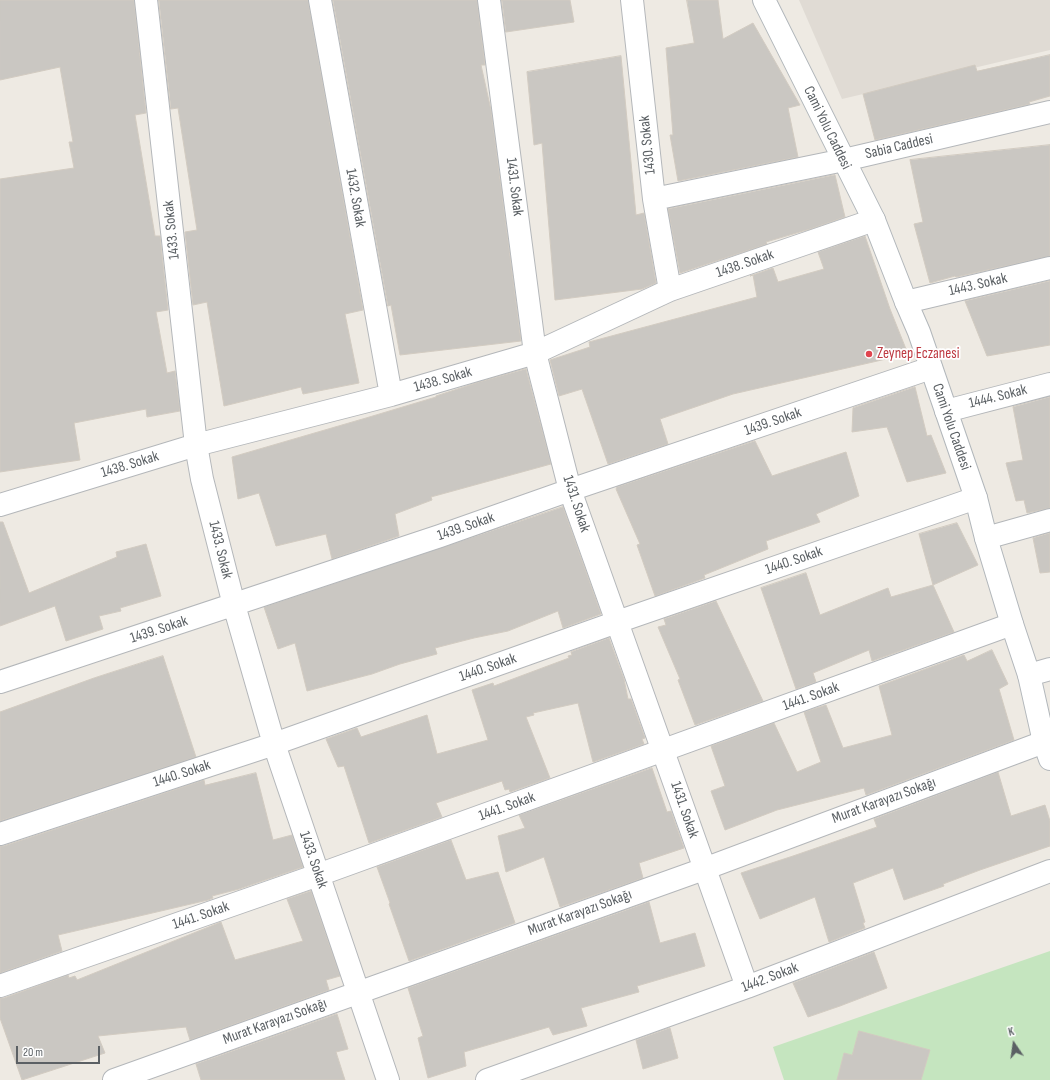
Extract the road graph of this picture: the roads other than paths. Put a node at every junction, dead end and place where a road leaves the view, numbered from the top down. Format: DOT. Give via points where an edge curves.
graph roads {
  1 [pos="146,0"];
  2 [pos="320,0"];
  3 [pos="489,0"];
  4 [pos="632,0"];
  5 [pos="764,0"];
  6 [pos="1050,112"];
  7 [pos="844,160"];
  8 [pos="654,199"];
  9 [pos="874,220"];
  10 [pos="1050,268"];
  11 [pos="670,290"];
  12 [pos="906,302"];
  13 [pos="536,353"];
  14 [pos="931,368"];
  15 [pos="1050,384"];
  16 [pos="391,395"];
  17 [pos="946,410"];
  18 [pos="196,445"];
  19 [pos="570,490"];
  20 [pos="976,498"];
  21 [pos="0,505"];
  22 [pos="1050,520"];
  23 [pos="986,538"];
  24 [pos="234,605"];
  25 [pos="617,622"];
  26 [pos="1012,624"];
  27 [pos="1050,669"];
  28 [pos="1029,675"];
  29 [pos="0,682"];
  30 [pos="274,744"];
  31 [pos="1047,750"];
  32 [pos="663,751"];
  33 [pos="0,834"];
  34 [pos="704,868"];
  35 [pos="1050,871"];
  36 [pos="318,875"];
  37 [pos="0,986"];
  38 [pos="747,987"];
  39 [pos="358,992"];
  40 [pos="114,1080"];
  41 [pos="388,1080"];
  42 [pos="487,1080"];
  1 -- 18 [label="street, 1433. Sokak"];
  2 -- 16 [label="street, 1432. Sokak"];
  3 -- 13 [label="street, 1431. Sokak"];
  4 -- 8 [label="street, 1430. Sokak"];
  5 -- 7 [label="street, Cami Yolu Caddesi"];
  6 -- 7 [label="street, Sabia Caddesi"];
  7 -- 8 [label="street, Sabia Caddesi"];
  7 -- 9 [label="street, Cami Yolu Caddesi"];
  8 -- 11 [label="street, 1430. Sokak"];
  9 -- 11 [label="street, 1438. Sokak"];
  9 -- 12 [label="street, Cami Yolu Caddesi"];
  10 -- 12 [label="street, 1443. Sokak"];
  11 -- 13 [label="street, 1438. Sokak"];
  12 -- 14 [label="street, Cami Yolu Caddesi"];
  13 -- 16 [label="street, 1438. Sokak"];
  13 -- 19 [label="street, 1431. Sokak"];
  14 -- 17 [label="street, Cami Yolu Caddesi"];
  14 -- 19 [label="street, 1439. Sokak"];
  15 -- 17 [label="street, 1444. Sokak"];
  16 -- 18 [label="street, 1438. Sokak"];
  17 -- 20 [label="street, Cami Yolu Caddesi"];
  18 -- 21 [label="street, 1438. Sokak"];
  18 -- 24 [label="street, 1433. Sokak" via="202,479"];
  19 -- 24 [label="street, 1439. Sokak"];
  19 -- 25 [label="street, 1431. Sokak"];
  20 -- 23 [label="street, Cami Yolu Caddesi"];
  20 -- 25 [label="street, 1440. Sokak"];
  22 -- 23 [label="street"];
  23 -- 26 [label="street, Cami Yolu Caddesi"];
  24 -- 29 [label="street, 1439. Sokak"];
  24 -- 30 [label="street, 1433. Sokak"];
  25 -- 30 [label="street, 1440. Sokak"];
  25 -- 32 [label="street, 1431. Sokak"];
  26 -- 28 [label="street, Cami Yolu Caddesi"];
  26 -- 32 [label="street, 1441. Sokak"];
  27 -- 28 [label="street"];
  28 -- 31 [label="street, Cami Yolu Caddesi"];
  30 -- 33 [label="street, 1440. Sokak"];
  30 -- 36 [label="street, 1433. Sokak"];
  31 -- 34 [label="street, Murat Karayazı Sokağı"];
  32 -- 34 [label="street, 1431. Sokak"];
  32 -- 36 [label="street, 1441. Sokak"];
  34 -- 38 [label="street, 1431. Sokak"];
  34 -- 39 [label="street, Murat Karayazı Sokağı"];
  35 -- 38 [label="street, 1442. Sokak"];
  36 -- 37 [label="street, 1441. Sokak"];
  36 -- 39 [label="street, 1433. Sokak"];
  38 -- 42 [label="street, 1442. Sokak"];
  39 -- 40 [label="street, Murat Karayazı Sokağı"];
  39 -- 41 [label="street, 1433. Sokak"];
}
